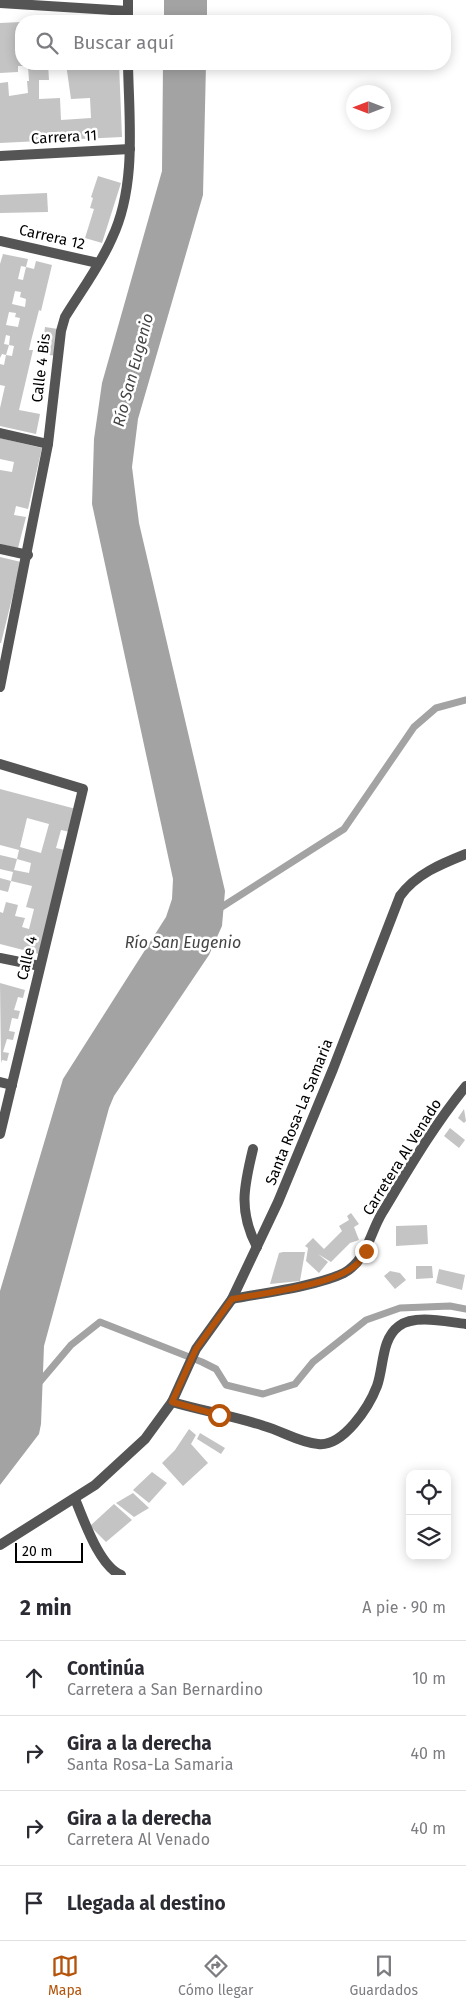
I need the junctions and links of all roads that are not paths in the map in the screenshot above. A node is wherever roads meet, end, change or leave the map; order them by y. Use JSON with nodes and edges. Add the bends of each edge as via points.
{"nodes":[{"id":1,"x":0,"y":3,"type":"edge"},
{"id":2,"x":128,"y":11,"type":"edge"},
{"id":3,"x":128,"y":70,"type":"edge"},
{"id":4,"x":130,"y":149,"type":"junction"},
{"id":5,"x":0,"y":156,"type":"edge"},
{"id":6,"x":0,"y":241,"type":"edge"},
{"id":7,"x":98,"y":263,"type":"junction"},
{"id":8,"x":0,"y":433,"type":"edge"},
{"id":9,"x":48,"y":444,"type":"junction"},
{"id":10,"x":0,"y":549,"type":"edge"},
{"id":11,"x":28,"y":555,"type":"junction"},
{"id":12,"x":0,"y":687,"type":"edge"},
{"id":13,"x":0,"y":764,"type":"edge"},
{"id":14,"x":466,"y":854,"type":"edge"},
{"id":15,"x":0,"y":958,"type":"edge"},
{"id":16,"x":40,"y":966,"type":"junction"},
{"id":17,"x":0,"y":1082,"type":"edge"},
{"id":18,"x":12,"y":1085,"type":"junction"},
{"id":19,"x":466,"y":1086,"type":"edge"},
{"id":20,"x":0,"y":1134,"type":"edge"},
{"id":21,"x":253,"y":1149,"type":"dead end"},
{"id":22,"x":257,"y":1247,"type":"junction"},
{"id":23,"x":232,"y":1299,"type":"junction"},
{"id":24,"x":466,"y":1324,"type":"edge"},
{"id":25,"x":172,"y":1402,"type":"junction"},
{"id":26,"x":75,"y":1499,"type":"junction"},
{"id":27,"x":2,"y":1540,"type":"edge"},
{"id":28,"x":121,"y":1575,"type":"edge"}],
"edges":[{"from":1,"to":2,"type":"street"},
{"from":3,"to":4,"type":"street","name":"Calle 4 Bis"},
{"from":4,"to":5,"type":"street","name":"Carrera 11"},
{"from":4,"to":7,"type":"street","name":"Calle 4 Bis","via":[[125,199],[113,237]]},
{"from":6,"to":7,"type":"street","name":"Carrera 12"},
{"from":7,"to":9,"type":"street","name":"Calle 4 Bis","via":[[60,331]]},
{"from":8,"to":9,"type":"street"},
{"from":9,"to":11,"type":"street","name":"Calle 4 Bis"},
{"from":10,"to":11,"type":"street"},
{"from":11,"to":12,"type":"street","name":"Calle 4 Bis"},
{"from":13,"to":16,"type":"street","name":"Calle 4","via":[[83,790]]},
{"from":14,"to":22,"type":"street","name":"Santa Rosa-La Samaria","via":[[439,864],[409,884],[400,896],[333,1069]]},
{"from":15,"to":16,"type":"street"},
{"from":16,"to":18,"type":"street","name":"Calle 4"},
{"from":17,"to":18,"type":"street"},
{"from":18,"to":20,"type":"street","name":"Calle 4"},
{"from":19,"to":23,"type":"street","name":"Carretera Al Venado","via":[[380,1216],[358,1263],[325,1280]]},
{"from":21,"to":22,"type":"street","via":[[244,1189],[244,1213]]},
{"from":22,"to":23,"type":"street","name":"Santa Rosa-La Samaria"},
{"from":23,"to":25,"type":"street","name":"Santa Rosa-La Samaria","via":[[196,1349]]},
{"from":24,"to":25,"type":"street","via":[[413,1320],[399,1326],[386,1345],[377,1386],[354,1423],[335,1442],[319,1445],[264,1426]]},
{"from":25,"to":26,"type":"street","name":"Santa Rosa-La Samaria","via":[[145,1439]]},
{"from":26,"to":27,"type":"street","name":"Santa Rosa-La Samaria"},
{"from":26,"to":28,"type":"street","via":[[104,1558]]}]}
